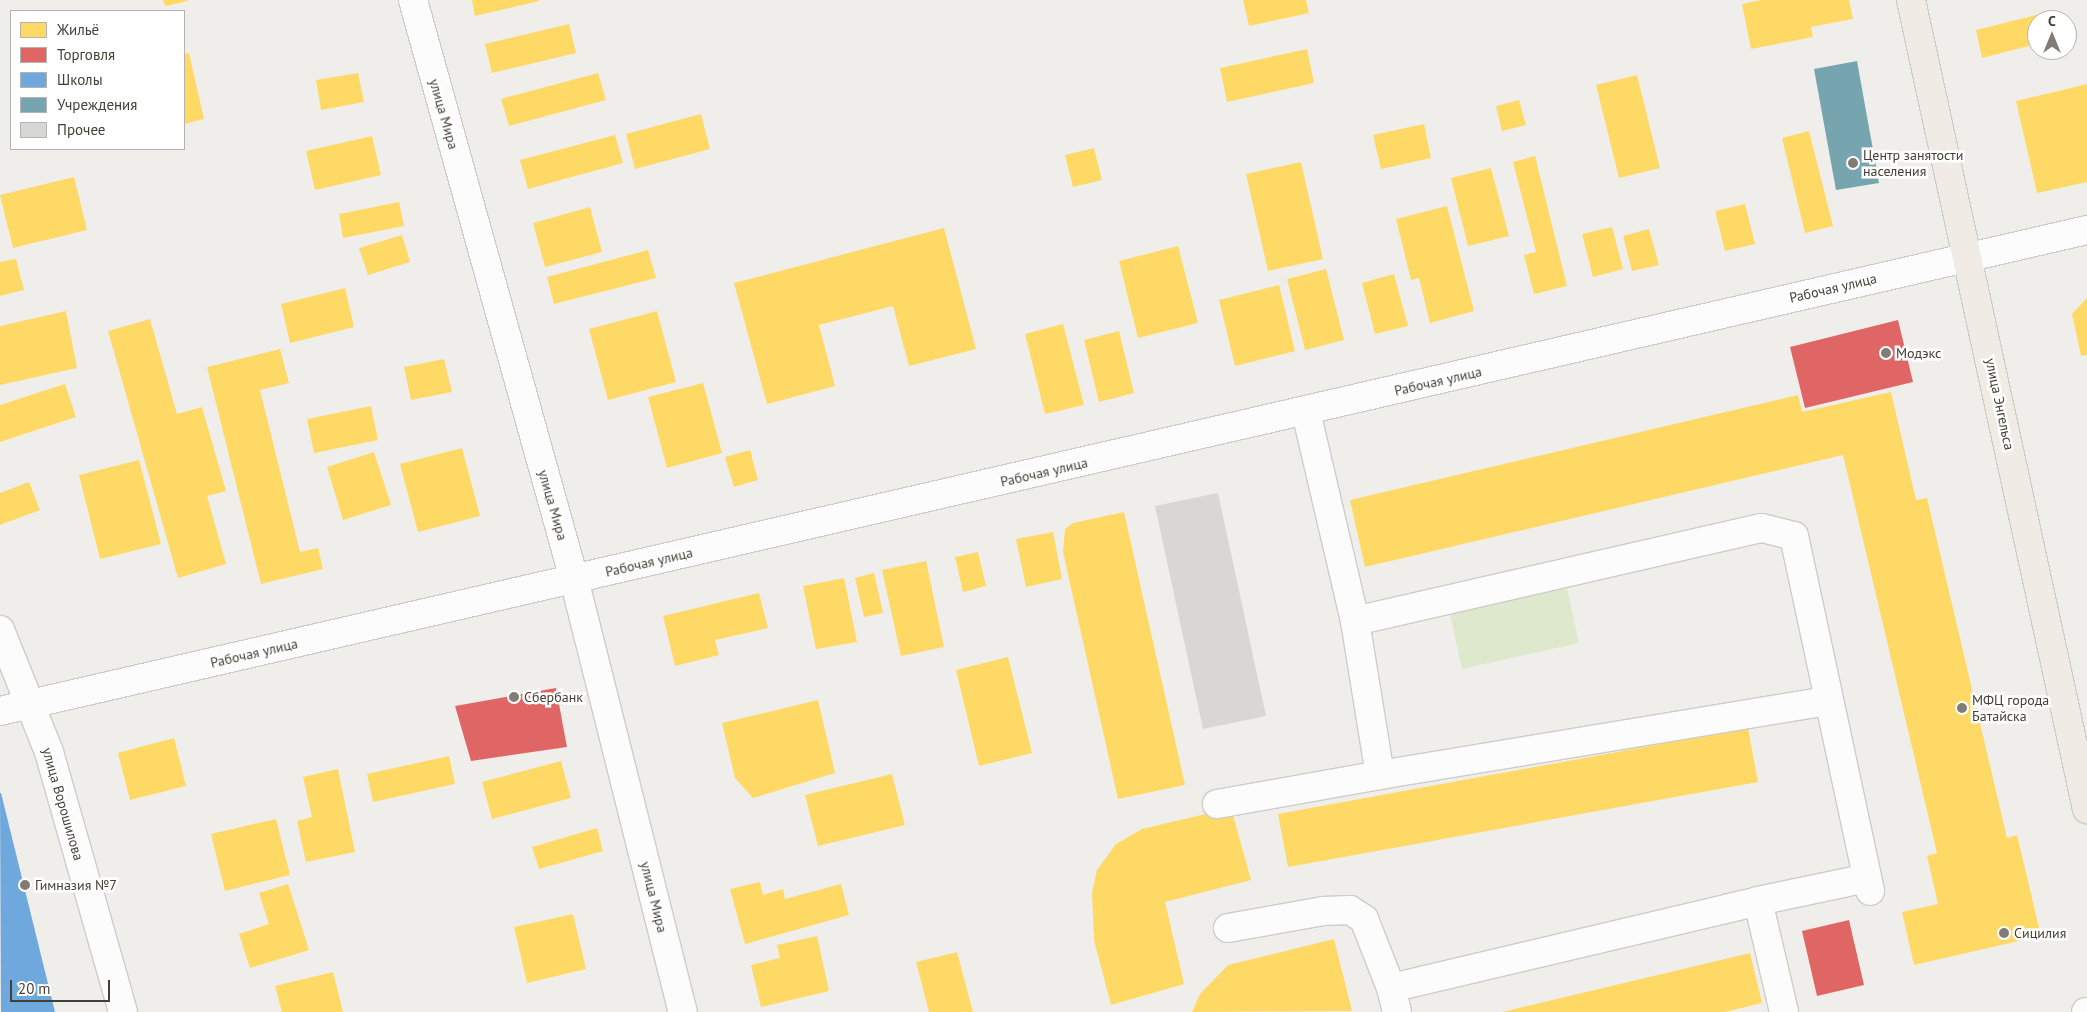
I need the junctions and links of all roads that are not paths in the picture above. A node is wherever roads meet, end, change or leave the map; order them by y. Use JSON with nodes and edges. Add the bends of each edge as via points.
{"nodes":[{"id":1,"x":413,"y":0,"type":"edge"},
{"id":2,"x":1911,"y":0,"type":"edge"},
{"id":3,"x":2087,"y":230,"type":"edge"},
{"id":4,"x":1968,"y":256,"type":"junction"},
{"id":5,"x":1306,"y":412,"type":"junction"},
{"id":6,"x":574,"y":579,"type":"junction"},
{"id":7,"x":1355,"y":621,"type":"junction"},
{"id":8,"x":0,"y":630,"type":"edge"},
{"id":9,"x":1826,"y":701,"type":"junction"},
{"id":10,"x":30,"y":704,"type":"junction"},
{"id":11,"x":0,"y":711,"type":"edge"},
{"id":12,"x":1380,"y":775,"type":"junction"},
{"id":13,"x":1217,"y":804,"type":"dead end"},
{"id":14,"x":2087,"y":809,"type":"edge"},
{"id":15,"x":1758,"y":901,"type":"junction"},
{"id":16,"x":1228,"y":928,"type":"dead end"},
{"id":17,"x":1394,"y":1000,"type":"edge"},
{"id":18,"x":123,"y":1012,"type":"edge"},
{"id":19,"x":683,"y":1012,"type":"edge"},
{"id":20,"x":1784,"y":1012,"type":"edge"}],
"edges":[{"from":1,"to":6,"type":"street","name":"улица Мира"},
{"from":2,"to":4,"type":"main road","name":"улица Энгельса"},
{"from":3,"to":4,"type":"street","name":"Рабочая улица"},
{"from":4,"to":5,"type":"street","name":"Рабочая улица"},
{"from":4,"to":14,"type":"main road","name":"улица Энгельса"},
{"from":5,"to":6,"type":"street","name":"Рабочая улица"},
{"from":5,"to":7,"type":"street"},
{"from":6,"to":10,"type":"street","name":"Рабочая улица"},
{"from":6,"to":19,"type":"street","name":"улица Мира"},
{"from":7,"to":9,"type":"street","via":[[1762,528],[1794,536]]},
{"from":7,"to":12,"type":"street"},
{"from":8,"to":10,"type":"street","name":"улица Ворошилова"},
{"from":9,"to":12,"type":"street"},
{"from":9,"to":15,"type":"street","via":[[1868,884]]},
{"from":10,"to":11,"type":"street","name":"Рабочая улица"},
{"from":10,"to":18,"type":"street","name":"улица Ворошилова","via":[[49,752]]},
{"from":12,"to":13,"type":"street"},
{"from":15,"to":17,"type":"street"},
{"from":15,"to":20,"type":"street"},
{"from":16,"to":17,"type":"street","via":[[1323,910],[1350,910],[1364,919]]}]}
